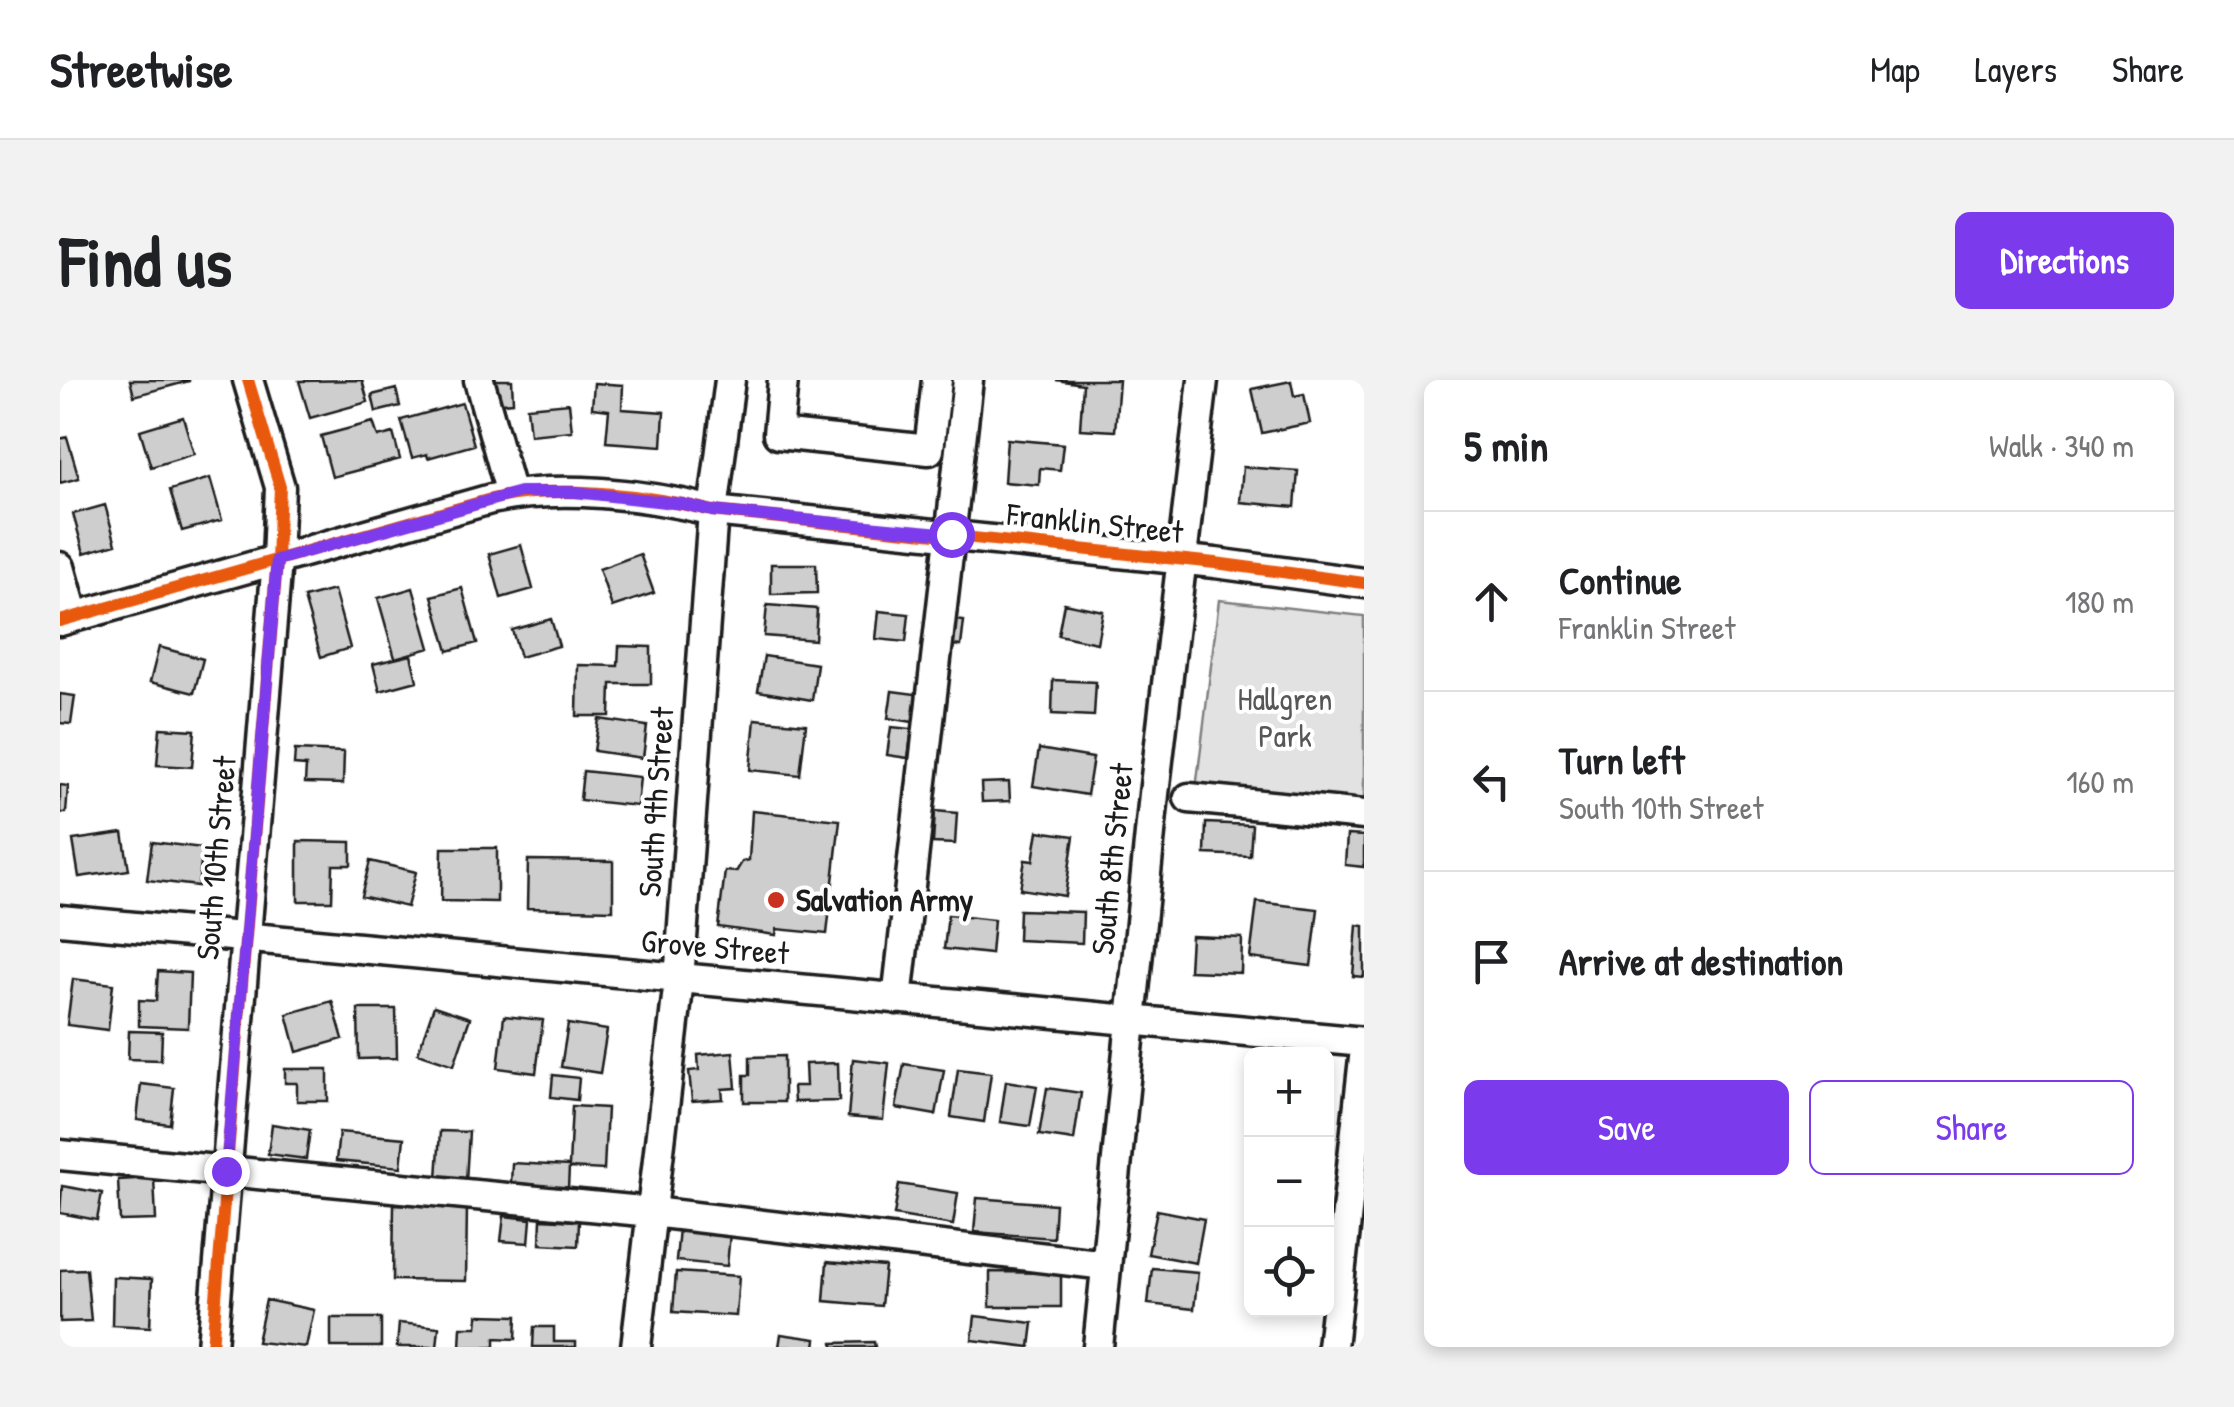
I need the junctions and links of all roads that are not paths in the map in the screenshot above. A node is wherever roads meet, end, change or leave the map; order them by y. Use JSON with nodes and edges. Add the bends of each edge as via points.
{"nodes":[{"id":1,"x":248,"y":380,"type":"edge"},
{"id":2,"x":479,"y":380,"type":"edge"},
{"id":3,"x":730,"y":380,"type":"edge"},
{"id":4,"x":783,"y":380,"type":"edge"},
{"id":5,"x":937,"y":380,"type":"edge"},
{"id":6,"x":968,"y":380,"type":"edge"},
{"id":7,"x":1203,"y":380,"type":"edge"},
{"id":8,"x":512,"y":494,"type":"junction"},
{"id":9,"x":712,"y":511,"type":"junction"},
{"id":10,"x":951,"y":534,"type":"junction"},
{"id":11,"x":277,"y":560,"type":"junction"},
{"id":12,"x":1180,"y":561,"type":"junction"},
{"id":13,"x":60,"y":567,"type":"edge"},
{"id":14,"x":1364,"y":583,"type":"edge"},
{"id":15,"x":67,"y":619,"type":"edge"},
{"id":16,"x":1189,"y":798,"type":"dead end"},
{"id":17,"x":1364,"y":814,"type":"edge"},
{"id":18,"x":60,"y":920,"type":"edge"},
{"id":19,"x":244,"y":936,"type":"junction"},
{"id":20,"x":678,"y":980,"type":"junction"},
{"id":21,"x":897,"y":998,"type":"junction"},
{"id":22,"x":1130,"y":1019,"type":"junction"},
{"id":23,"x":1364,"y":1042,"type":"edge"},
{"id":24,"x":1364,"y":1058,"type":"edge"},
{"id":25,"x":60,"y":1155,"type":"edge"},
{"id":26,"x":226,"y":1171,"type":"junction"},
{"id":27,"x":652,"y":1212,"type":"junction"},
{"id":28,"x":1106,"y":1265,"type":"junction"},
{"id":29,"x":212,"y":1347,"type":"edge"},
{"id":30,"x":636,"y":1347,"type":"edge"},
{"id":31,"x":1098,"y":1347,"type":"edge"},
{"id":32,"x":1332,"y":1347,"type":"edge"}],
"edges":[{"from":1,"to":11,"type":"street","name":"South 10th Street","via":[[280,487]]},
{"from":2,"to":8,"type":"street"},
{"from":3,"to":9,"type":"street","name":"South 9th Street"},
{"from":4,"to":5,"type":"street","via":[[778,434],[928,450]]},
{"from":6,"to":10,"type":"street"},
{"from":7,"to":12,"type":"street","name":"South 8th Street"},
{"from":8,"to":9,"type":"street","name":"Franklin Street","via":[[575,492]]},
{"from":8,"to":11,"type":"street","name":"Franklin Street"},
{"from":9,"to":10,"type":"street","name":"Franklin Street"},
{"from":9,"to":20,"type":"street","name":"South 9th Street"},
{"from":10,"to":12,"type":"street","name":"Franklin Street"},
{"from":10,"to":21,"type":"street"},
{"from":11,"to":15,"type":"street","name":"Franklin Street"},
{"from":11,"to":19,"type":"street","name":"South 10th Street"},
{"from":12,"to":14,"type":"street","name":"Franklin Street"},
{"from":12,"to":22,"type":"street","name":"South 8th Street"},
{"from":13,"to":15,"type":"street"},
{"from":16,"to":17,"type":"street"},
{"from":18,"to":19,"type":"street","name":"Grove Street"},
{"from":19,"to":20,"type":"street","name":"Grove Street"},
{"from":19,"to":26,"type":"street","name":"South 10th Street"},
{"from":20,"to":21,"type":"street","name":"Grove Street"},
{"from":20,"to":27,"type":"street","name":"South 9th Street"},
{"from":21,"to":22,"type":"street","name":"Grove Street"},
{"from":22,"to":23,"type":"street","name":"Grove Street"},
{"from":22,"to":28,"type":"street","name":"South 8th Street"},
{"from":24,"to":32,"type":"street"},
{"from":25,"to":26,"type":"street"},
{"from":26,"to":27,"type":"street"},
{"from":26,"to":29,"type":"street","name":"South 10th Street"},
{"from":27,"to":28,"type":"street"},
{"from":27,"to":30,"type":"street","name":"South 9th Street"},
{"from":28,"to":31,"type":"street","name":"South 8th Street"}]}
